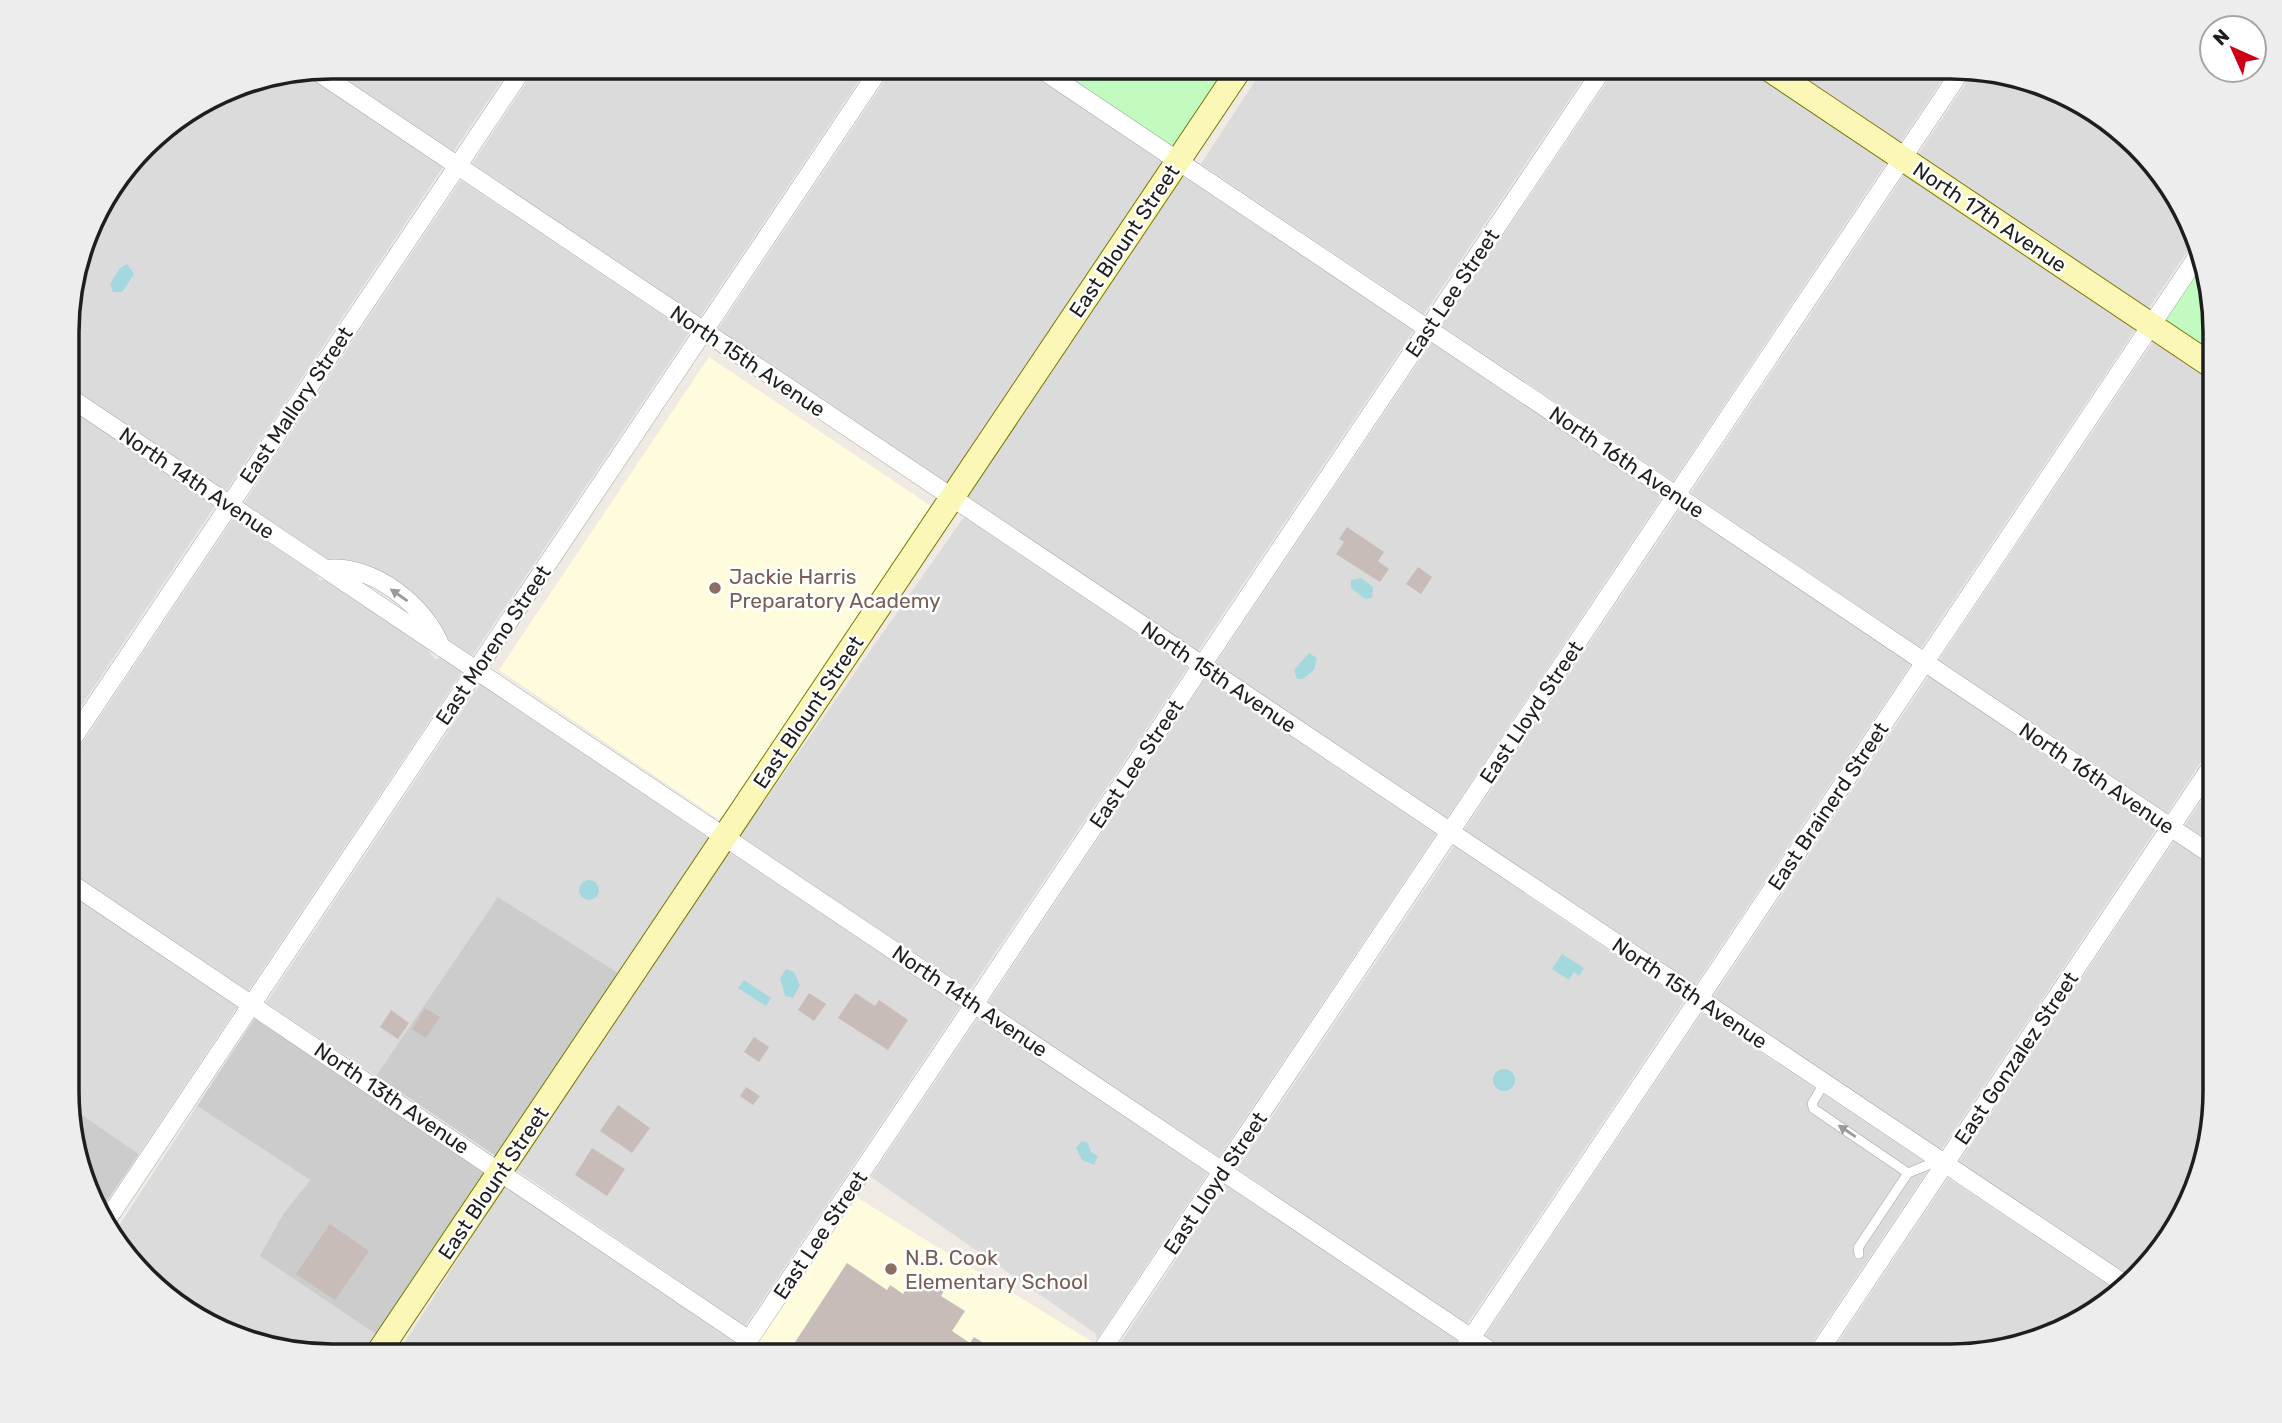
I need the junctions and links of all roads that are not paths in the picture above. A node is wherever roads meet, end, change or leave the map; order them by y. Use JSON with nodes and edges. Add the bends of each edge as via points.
{"nodes":[{"id":1,"x":328,"y":79,"type":"edge"},
{"id":2,"x":515,"y":79,"type":"edge"},
{"id":3,"x":872,"y":79,"type":"edge"},
{"id":4,"x":1057,"y":79,"type":"edge"},
{"id":5,"x":1232,"y":79,"type":"edge"},
{"id":6,"x":1595,"y":79,"type":"edge"},
{"id":7,"x":1785,"y":79,"type":"edge"},
{"id":8,"x":1956,"y":79,"type":"edge"},
{"id":9,"x":1902,"y":158,"type":"junction"},
{"id":10,"x":1178,"y":160,"type":"junction"},
{"id":11,"x":457,"y":165,"type":"junction"},
{"id":12,"x":2194,"y":262,"type":"edge"},
{"id":13,"x":2151,"y":325,"type":"junction"},
{"id":14,"x":1428,"y":328,"type":"junction"},
{"id":15,"x":704,"y":331,"type":"junction"},
{"id":16,"x":2203,"y":360,"type":"edge"},
{"id":17,"x":79,"y":404,"type":"edge"},
{"id":18,"x":1676,"y":495,"type":"junction"},
{"id":19,"x":952,"y":498,"type":"junction"},
{"id":20,"x":229,"y":505,"type":"junction"},
{"id":21,"x":1925,"y":662,"type":"junction"},
{"id":22,"x":1202,"y":665,"type":"junction"},
{"id":23,"x":476,"y":670,"type":"junction"},
{"id":24,"x":79,"y":729,"type":"edge"},
{"id":25,"x":2203,"y":779,"type":"edge"},
{"id":26,"x":2171,"y":827,"type":"junction"},
{"id":27,"x":1450,"y":832,"type":"junction"},
{"id":28,"x":724,"y":837,"type":"junction"},
{"id":29,"x":2203,"y":849,"type":"edge"},
{"id":30,"x":79,"y":889,"type":"edge"},
{"id":31,"x":1699,"y":999,"type":"junction"},
{"id":32,"x":252,"y":1004,"type":"junction"},
{"id":33,"x":974,"y":1004,"type":"junction"},
{"id":34,"x":1824,"y":1083,"type":"junction"},
{"id":35,"x":1942,"y":1162,"type":"junction"},
{"id":36,"x":500,"y":1171,"type":"junction"},
{"id":37,"x":1223,"y":1171,"type":"junction"},
{"id":38,"x":1908,"y":1172,"type":"junction"},
{"id":39,"x":111,"y":1214,"type":"edge"},
{"id":40,"x":1859,"y":1254,"type":"dead end"},
{"id":41,"x":2118,"y":1280,"type":"edge"},
{"id":42,"x":1471,"y":1338,"type":"junction"},
{"id":43,"x":384,"y":1344,"type":"edge"},
{"id":44,"x":746,"y":1344,"type":"edge"},
{"id":45,"x":755,"y":1344,"type":"edge"},
{"id":46,"x":1106,"y":1344,"type":"edge"},
{"id":47,"x":1467,"y":1344,"type":"edge"},
{"id":48,"x":1480,"y":1344,"type":"edge"},
{"id":49,"x":1824,"y":1344,"type":"edge"}],
"edges":[{"from":1,"to":11,"type":"street","name":"North 15th Avenue"},
{"from":2,"to":11,"type":"street","name":"East Mallory Street"},
{"from":3,"to":15,"type":"street","name":"East Moreno Street"},
{"from":4,"to":10,"type":"street","name":"North 16th Avenue"},
{"from":5,"to":10,"type":"street","name":"East Blount Street"},
{"from":6,"to":14,"type":"street","name":"East Lee Street"},
{"from":7,"to":9,"type":"street","name":"North 17th Avenue"},
{"from":8,"to":9,"type":"street","name":"East Lloyd Street"},
{"from":9,"to":13,"type":"street","name":"North 17th Avenue"},
{"from":9,"to":18,"type":"street","name":"East Lloyd Street"},
{"from":10,"to":14,"type":"street","name":"North 16th Avenue"},
{"from":10,"to":19,"type":"street","name":"East Blount Street"},
{"from":11,"to":15,"type":"street","name":"North 15th Avenue"},
{"from":11,"to":20,"type":"street","name":"East Mallory Street"},
{"from":12,"to":13,"type":"street","name":"East Brainerd Street"},
{"from":13,"to":16,"type":"street","name":"North 17th Avenue"},
{"from":13,"to":21,"type":"street","name":"East Brainerd Street"},
{"from":14,"to":18,"type":"street","name":"North 16th Avenue"},
{"from":14,"to":22,"type":"street","name":"East Lee Street"},
{"from":15,"to":19,"type":"street","name":"North 15th Avenue"},
{"from":15,"to":23,"type":"street","name":"East Moreno Street"},
{"from":17,"to":20,"type":"street","name":"North 14th Avenue"},
{"from":18,"to":21,"type":"street","name":"North 16th Avenue"},
{"from":18,"to":27,"type":"street","name":"East Lloyd Street"},
{"from":19,"to":22,"type":"street","name":"North 15th Avenue"},
{"from":19,"to":28,"type":"street","name":"East Blount Street"},
{"from":20,"to":23,"type":"street","name":"North 14th Avenue","via":[[326,569],[351,571],[401,596],[430,625],[441,647]]},
{"from":20,"to":24,"type":"street","name":"East Mallory Street"},
{"from":21,"to":26,"type":"street","name":"North 16th Avenue"},
{"from":21,"to":31,"type":"street","name":"East Brainerd Street"},
{"from":22,"to":27,"type":"street","name":"North 15th Avenue"},
{"from":22,"to":33,"type":"street","name":"East Lee Street"},
{"from":23,"to":28,"type":"street","name":"North 14th Avenue"},
{"from":23,"to":32,"type":"street","name":"East Moreno Street"},
{"from":25,"to":26,"type":"street","name":"East Gonzalez Street"},
{"from":26,"to":29,"type":"street","name":"North 16th Avenue"},
{"from":26,"to":35,"type":"street","name":"East Gonzalez Street"},
{"from":27,"to":31,"type":"street","name":"North 15th Avenue"},
{"from":27,"to":37,"type":"street","name":"East Lloyd Street"},
{"from":28,"to":33,"type":"street","name":"North 14th Avenue"},
{"from":28,"to":36,"type":"street","name":"East Blount Street"},
{"from":30,"to":32,"type":"street","name":"North 13th Avenue"},
{"from":31,"to":34,"type":"street","name":"North 15th Avenue"},
{"from":31,"to":42,"type":"street","name":"East Brainerd Street"},
{"from":32,"to":36,"type":"street","name":"North 13th Avenue"},
{"from":32,"to":39,"type":"street","name":"East Moreno Street"},
{"from":33,"to":37,"type":"street","name":"North 14th Avenue"},
{"from":33,"to":45,"type":"street","name":"East Lee Street"},
{"from":34,"to":35,"type":"street","name":"North 15th Avenue"},
{"from":38,"to":34,"type":"lane","one_way":true,"via":[[1814,1109],[1812,1104]]},
{"from":35,"to":38,"type":"lane"},
{"from":35,"to":41,"type":"street","name":"North 15th Avenue"},
{"from":35,"to":49,"type":"street","name":"East Gonzalez Street"},
{"from":36,"to":43,"type":"street","name":"East Blount Street"},
{"from":36,"to":44,"type":"street","name":"North 13th Avenue"},
{"from":37,"to":42,"type":"street","name":"North 14th Avenue"},
{"from":37,"to":46,"type":"street","name":"East Lloyd Street"},
{"from":38,"to":40,"type":"lane","via":[[1857,1248]]},
{"from":42,"to":47,"type":"street","name":"East Brainerd Street"},
{"from":42,"to":48,"type":"street","name":"North 14th Avenue"}]}
